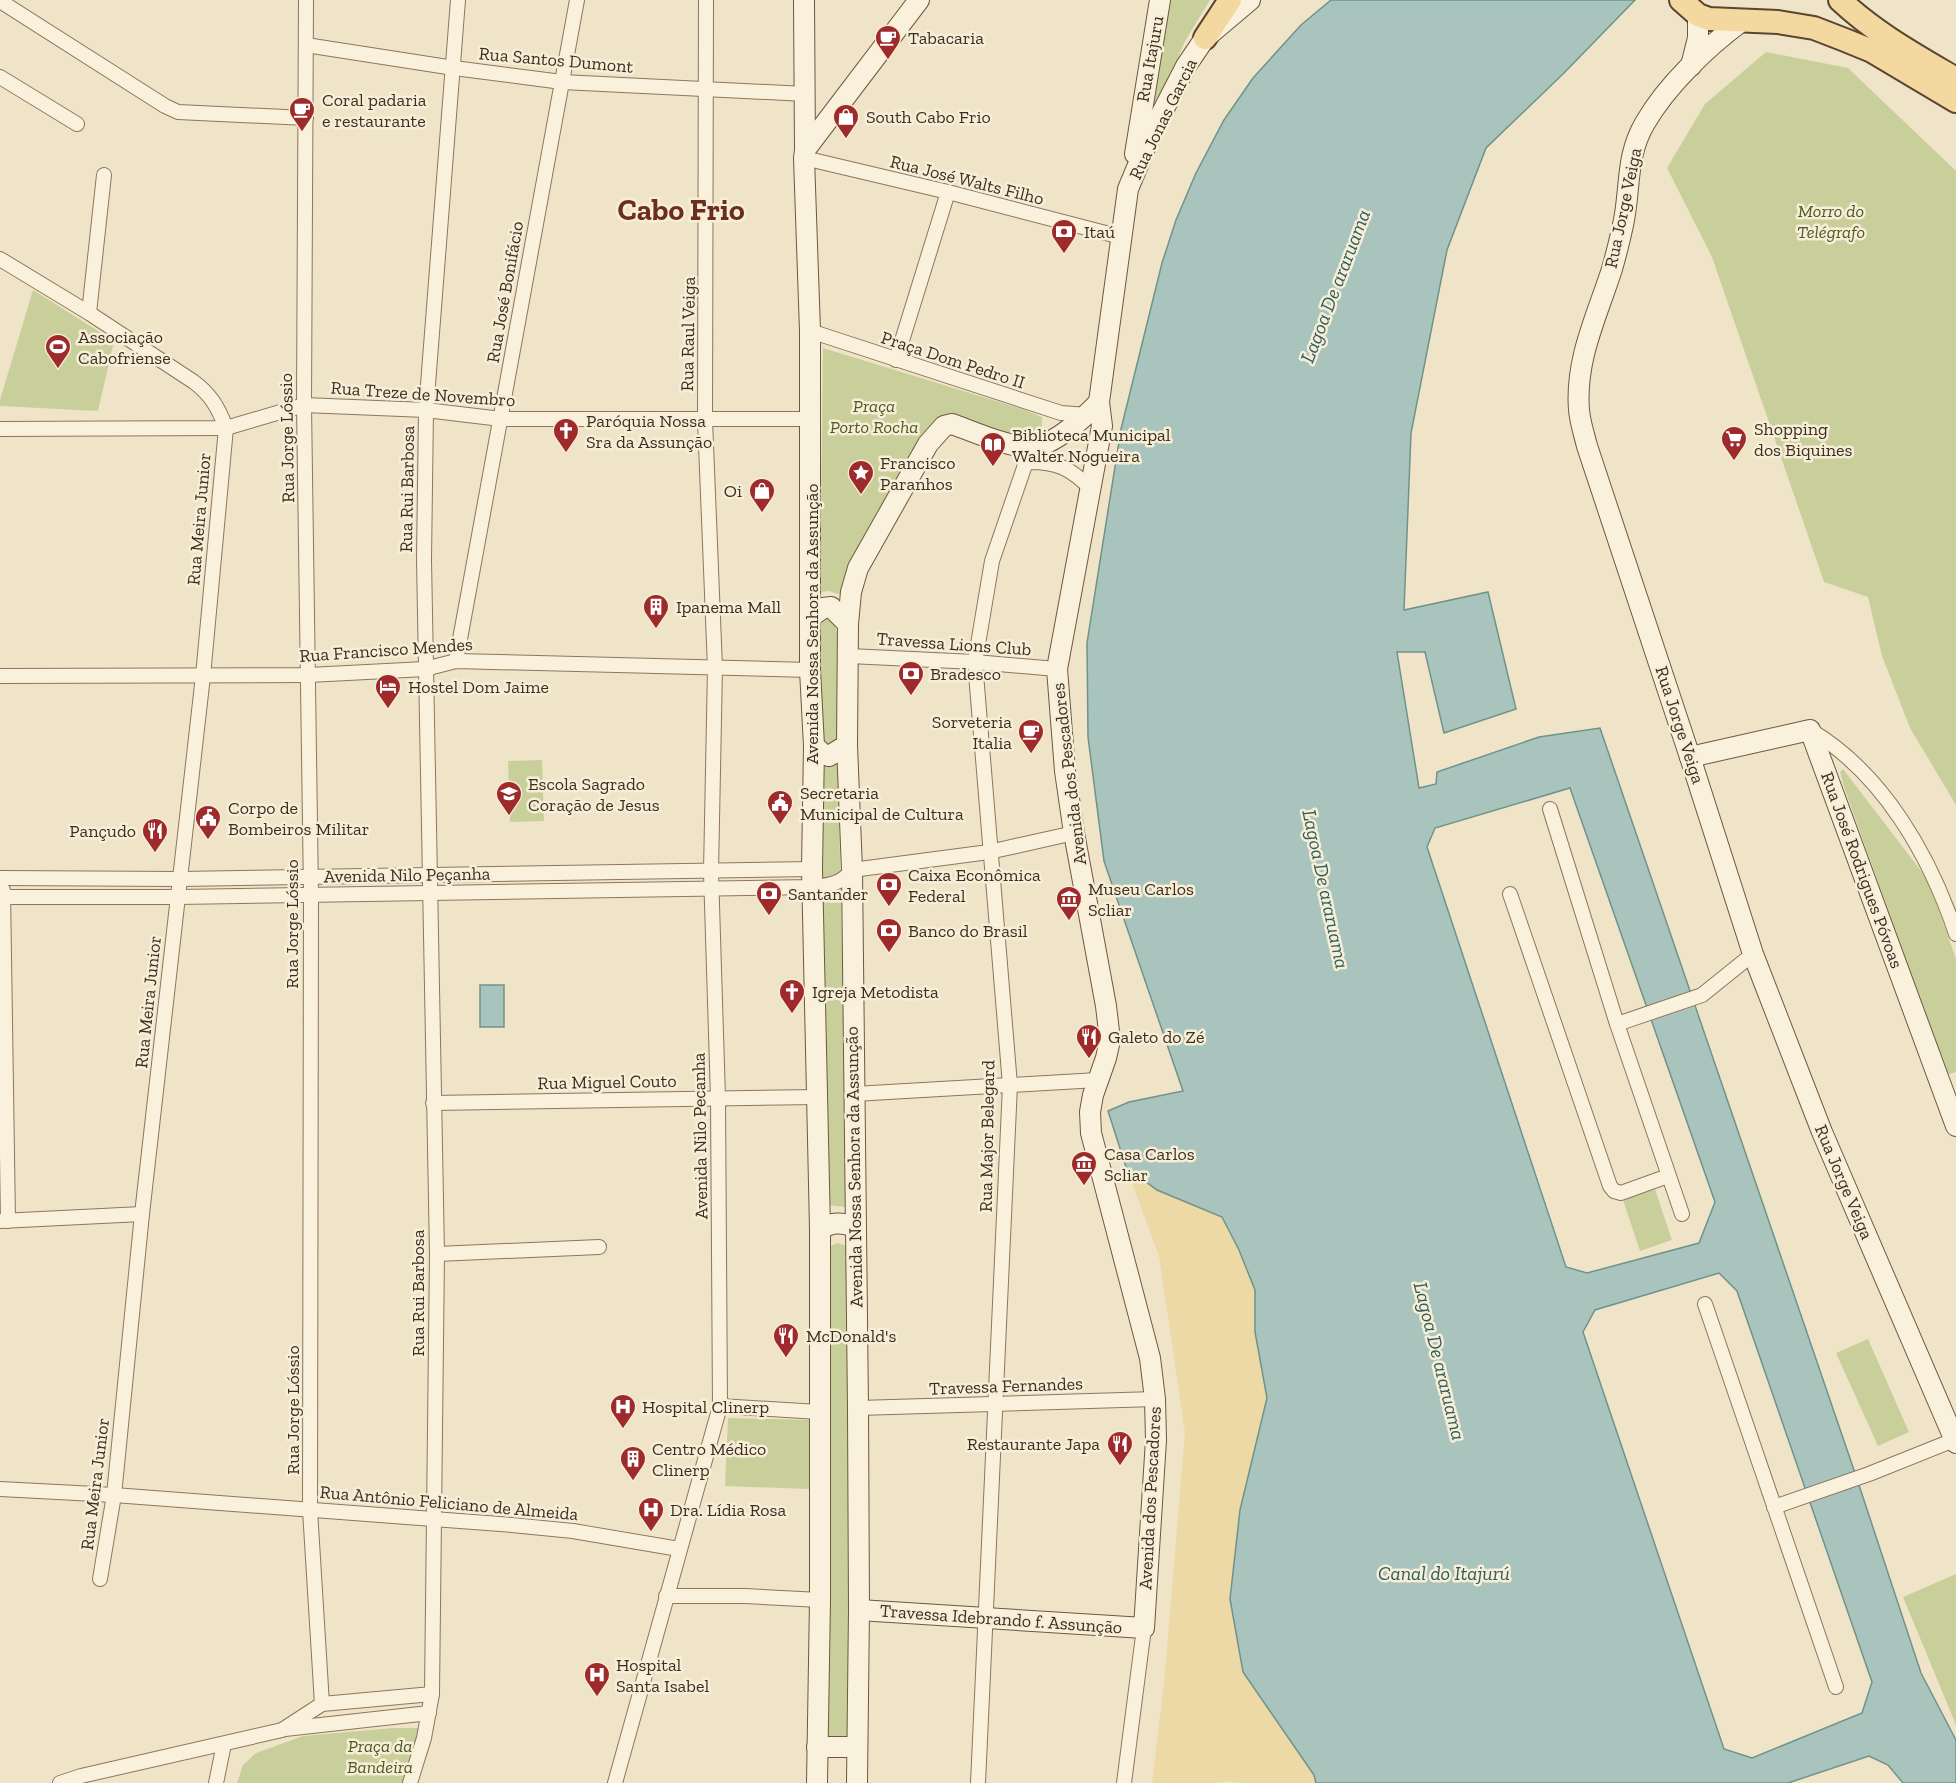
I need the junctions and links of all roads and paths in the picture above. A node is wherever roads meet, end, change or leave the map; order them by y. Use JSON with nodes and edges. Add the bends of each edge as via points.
{"nodes":[{"id":1,"x":306,"y":0,"type":"edge"},
{"id":2,"x":458,"y":0,"type":"edge"},
{"id":3,"x":577,"y":0,"type":"edge"},
{"id":4,"x":706,"y":0,"type":"edge"},
{"id":5,"x":805,"y":0,"type":"edge"},
{"id":6,"x":919,"y":0,"type":"edge"},
{"id":7,"x":1161,"y":0,"type":"edge"},
{"id":8,"x":1230,"y":0,"type":"edge"},
{"id":9,"x":1250,"y":0,"type":"edge"},
{"id":10,"x":1840,"y":0,"type":"edge"},
{"id":11,"x":0,"y":1,"type":"edge"},
{"id":12,"x":1692,"y":9,"type":"edge"},
{"id":13,"x":1742,"y":21,"type":"junction"},
{"id":14,"x":1205,"y":38,"type":"junction"},
{"id":15,"x":306,"y":45,"type":"junction"},
{"id":16,"x":1690,"y":67,"type":"junction"},
{"id":17,"x":454,"y":69,"type":"junction"},
{"id":18,"x":0,"y":77,"type":"edge"},
{"id":19,"x":1956,"y":79,"type":"edge"},
{"id":20,"x":562,"y":82,"type":"junction"},
{"id":21,"x":707,"y":89,"type":"junction"},
{"id":22,"x":806,"y":94,"type":"junction"},
{"id":23,"x":1956,"y":100,"type":"edge"},
{"id":24,"x":306,"y":118,"type":"junction"},
{"id":25,"x":77,"y":124,"type":"dead end"},
{"id":26,"x":805,"y":154,"type":"junction"},
{"id":27,"x":104,"y":175,"type":"dead end"},
{"id":28,"x":1128,"y":189,"type":"junction"},
{"id":29,"x":948,"y":192,"type":"junction"},
{"id":30,"x":1121,"y":237,"type":"junction"},
{"id":31,"x":0,"y":259,"type":"edge"},
{"id":32,"x":89,"y":313,"type":"junction"},
{"id":33,"x":810,"y":331,"type":"junction"},
{"id":34,"x":896,"y":360,"type":"junction"},
{"id":35,"x":304,"y":405,"type":"junction"},
{"id":36,"x":1093,"y":408,"type":"junction"},
{"id":37,"x":426,"y":410,"type":"junction"},
{"id":38,"x":501,"y":419,"type":"junction"},
{"id":39,"x":811,"y":419,"type":"junction"},
{"id":40,"x":705,"y":420,"type":"junction"},
{"id":41,"x":226,"y":428,"type":"junction"},
{"id":42,"x":0,"y":429,"type":"edge"},
{"id":43,"x":1002,"y":442,"type":"junction"},
{"id":44,"x":1026,"y":462,"type":"junction"},
{"id":45,"x":1092,"y":490,"type":"junction"},
{"id":46,"x":811,"y":617,"type":"junction"},
{"id":47,"x":848,"y":624,"type":"junction"},
{"id":48,"x":849,"y":656,"type":"junction"},
{"id":49,"x":456,"y":661,"type":"junction"},
{"id":50,"x":975,"y":662,"type":"junction"},
{"id":51,"x":715,"y":668,"type":"junction"},
{"id":52,"x":425,"y":669,"type":"junction"},
{"id":53,"x":1057,"y":669,"type":"junction"},
{"id":54,"x":810,"y":670,"type":"junction"},
{"id":55,"x":309,"y":675,"type":"junction"},
{"id":56,"x":0,"y":676,"type":"edge"},
{"id":57,"x":203,"y":676,"type":"junction"},
{"id":58,"x":1810,"y":730,"type":"junction"},
{"id":59,"x":847,"y":745,"type":"junction"},
{"id":60,"x":814,"y":747,"type":"junction"},
{"id":61,"x":1690,"y":757,"type":"junction"},
{"id":62,"x":1550,"y":808,"type":"dead end"},
{"id":63,"x":1074,"y":833,"type":"junction"},
{"id":64,"x":989,"y":852,"type":"junction"},
{"id":65,"x":852,"y":870,"type":"junction"},
{"id":66,"x":711,"y":872,"type":"junction"},
{"id":67,"x":310,"y":876,"type":"junction"},
{"id":68,"x":430,"y":876,"type":"junction"},
{"id":69,"x":1,"y":878,"type":"edge"},
{"id":70,"x":813,"y":878,"type":"junction"},
{"id":71,"x":180,"y":879,"type":"junction"},
{"id":72,"x":713,"y":889,"type":"junction"},
{"id":73,"x":430,"y":892,"type":"junction"},
{"id":74,"x":311,"y":894,"type":"junction"},
{"id":75,"x":1510,"y":894,"type":"dead end"},
{"id":76,"x":2,"y":897,"type":"edge"},
{"id":77,"x":178,"y":897,"type":"junction"},
{"id":78,"x":1956,"y":934,"type":"edge"},
{"id":79,"x":1753,"y":954,"type":"junction"},
{"id":80,"x":1617,"y":1024,"type":"junction"},
{"id":81,"x":1098,"y":1080,"type":"junction"},
{"id":82,"x":1010,"y":1085,"type":"junction"},
{"id":83,"x":1949,"y":1086,"type":"edge"},
{"id":84,"x":854,"y":1094,"type":"junction"},
{"id":85,"x":819,"y":1097,"type":"junction"},
{"id":86,"x":718,"y":1098,"type":"junction"},
{"id":87,"x":433,"y":1103,"type":"junction"},
{"id":88,"x":1956,"y":1126,"type":"edge"},
{"id":89,"x":1668,"y":1176,"type":"junction"},
{"id":90,"x":142,"y":1214,"type":"junction"},
{"id":91,"x":1682,"y":1214,"type":"dead end"},
{"id":92,"x":4,"y":1221,"type":"edge"},
{"id":93,"x":855,"y":1227,"type":"junction"},
{"id":94,"x":820,"y":1229,"type":"junction"},
{"id":95,"x":599,"y":1247,"type":"dead end"},
{"id":96,"x":437,"y":1254,"type":"junction"},
{"id":97,"x":1706,"y":1304,"type":"dead end"},
{"id":98,"x":1155,"y":1399,"type":"junction"},
{"id":99,"x":996,"y":1404,"type":"junction"},
{"id":100,"x":720,"y":1406,"type":"junction"},
{"id":101,"x":858,"y":1408,"type":"junction"},
{"id":102,"x":819,"y":1412,"type":"junction"},
{"id":103,"x":1955,"y":1442,"type":"edge"},
{"id":104,"x":0,"y":1489,"type":"edge"},
{"id":105,"x":114,"y":1495,"type":"junction"},
{"id":106,"x":1774,"y":1507,"type":"junction"},
{"id":107,"x":310,"y":1510,"type":"junction"},
{"id":108,"x":433,"y":1519,"type":"junction"},
{"id":109,"x":679,"y":1549,"type":"junction"},
{"id":110,"x":100,"y":1579,"type":"dead end"},
{"id":111,"x":666,"y":1596,"type":"junction"},
{"id":112,"x":820,"y":1600,"type":"junction"},
{"id":113,"x":859,"y":1610,"type":"junction"},
{"id":114,"x":985,"y":1617,"type":"junction"},
{"id":115,"x":1144,"y":1628,"type":"junction"},
{"id":116,"x":1836,"y":1687,"type":"dead end"},
{"id":117,"x":432,"y":1694,"type":"junction"},
{"id":118,"x":322,"y":1704,"type":"junction"},
{"id":119,"x":429,"y":1713,"type":"junction"},
{"id":120,"x":282,"y":1730,"type":"junction"},
{"id":121,"x":224,"y":1744,"type":"junction"},
{"id":122,"x":817,"y":1747,"type":"junction"},
{"id":123,"x":857,"y":1747,"type":"junction"},
{"id":124,"x":60,"y":1783,"type":"edge"},
{"id":125,"x":216,"y":1783,"type":"edge"},
{"id":126,"x":410,"y":1783,"type":"edge"},
{"id":127,"x":615,"y":1783,"type":"edge"},
{"id":128,"x":817,"y":1783,"type":"edge"},
{"id":129,"x":857,"y":1783,"type":"edge"},
{"id":130,"x":978,"y":1783,"type":"edge"},
{"id":131,"x":1124,"y":1783,"type":"edge"}],
"edges":[{"from":1,"to":15,"type":"street","name":"Rua Jorge Lóssio"},
{"from":2,"to":17,"type":"street","name":"Rua Rui Barbosa"},
{"from":3,"to":20,"type":"street","name":"Rua José Bonifácio"},
{"from":4,"to":21,"type":"street","name":"Rua Raul Veiga"},
{"from":5,"to":22,"type":"main road","name":"Avenida Nossa Senhora da Assunção"},
{"from":6,"to":26,"type":"main road"},
{"from":7,"to":28,"type":"main road","name":"Rua Itajuru"},
{"from":8,"to":14,"type":"main road"},
{"from":9,"to":14,"type":"main road","name":"Rua Jonas Garcia"},
{"from":10,"to":19,"type":"main road","via":[[1888,39]]},
{"from":11,"to":24,"type":"street","via":[[178,112]]},
{"from":12,"to":13,"type":"main road","via":[[1720,21]]},
{"from":12,"to":16,"type":"main road","via":[[1698,38]]},
{"from":13,"to":16,"type":"main road","name":"Rua Jorge Veiga"},
{"from":13,"to":23,"type":"main road","via":[[1802,26],[1845,40],[1872,51]]},
{"from":14,"to":28,"type":"main road","name":"Rua Jonas Garcia","via":[[1167,102]]},
{"from":15,"to":17,"type":"street","name":"Rua Santos Dumont"},
{"from":15,"to":24,"type":"street","name":"Rua Jorge Lóssio"},
{"from":16,"to":61,"type":"main road","name":"Rua Jorge Veiga","via":[[1646,122],[1633,151],[1624,222],[1589,332],[1579,389],[1579,412],[1587,446]]},
{"from":17,"to":20,"type":"street","name":"Rua Santos Dumont"},
{"from":17,"to":37,"type":"street","name":"Rua Rui Barbosa"},
{"from":18,"to":25,"type":"street"},
{"from":20,"to":21,"type":"street","name":"Rua Santos Dumont"},
{"from":20,"to":38,"type":"street","name":"Rua José Bonifácio"},
{"from":21,"to":22,"type":"street","name":"Rua Santos Dumont"},
{"from":21,"to":40,"type":"street","name":"Rua Raul Veiga"},
{"from":22,"to":26,"type":"main road","name":"Avenida Nossa Senhora da Assunção"},
{"from":24,"to":35,"type":"street","name":"Rua Jorge Lóssio"},
{"from":26,"to":29,"type":"street","name":"Rua José Walts Filho"},
{"from":26,"to":33,"type":"main road","name":"Avenida Nossa Senhora da Assunção"},
{"from":27,"to":32,"type":"street"},
{"from":28,"to":30,"type":"main road","name":"Rua Jonas Garcia"},
{"from":29,"to":30,"type":"street","name":"Rua José Walts Filho"},
{"from":29,"to":34,"type":"street"},
{"from":30,"to":36,"type":"main road","name":"Rua Jonas Garcia"},
{"from":31,"to":32,"type":"street"},
{"from":32,"to":41,"type":"street","via":[[208,392]]},
{"from":33,"to":34,"type":"street","name":"Praça Dom Pedro II"},
{"from":33,"to":39,"type":"main road","name":"Avenida Nossa Senhora da Assunção"},
{"from":34,"to":36,"type":"street","name":"Praça Dom Pedro II","via":[[1061,413]]},
{"from":35,"to":37,"type":"street","name":"Rua Treze de Novembro"},
{"from":35,"to":41,"type":"street","name":"Rua Treze de Novembro"},
{"from":35,"to":55,"type":"street","name":"Rua Jorge Lóssio"},
{"from":36,"to":43,"type":"main road","name":"Avenida Nossa Senhora da Assunção","via":[[1054,438],[1034,447]]},
{"from":36,"to":45,"type":"main road","name":"Avenida dos Pescadores","via":[[1102,426]]},
{"from":37,"to":38,"type":"street","name":"Rua Treze de Novembro"},
{"from":37,"to":52,"type":"street","name":"Rua Rui Barbosa"},
{"from":38,"to":40,"type":"street","name":"Rua Treze de Novembro"},
{"from":38,"to":49,"type":"street","name":"Rua José Bonifácio"},
{"from":39,"to":40,"type":"street","name":"Rua Treze de Novembro"},
{"from":39,"to":46,"type":"main road","name":"Avenida Nossa Senhora da Assunção"},
{"from":40,"to":51,"type":"street","name":"Rua Raul Veiga"},
{"from":41,"to":42,"type":"street","name":"Rua Treze de Novembro"},
{"from":41,"to":57,"type":"street","name":"Rua Meira Junior"},
{"from":43,"to":44,"type":"street","via":[[1007,451]]},
{"from":43,"to":47,"type":"main road","name":"Avenida Nossa Senhora da Assunção","via":[[952,424],[938,432],[858,568]]},
{"from":44,"to":45,"type":"street","via":[[1063,466]]},
{"from":44,"to":50,"type":"street","name":"Rua Major Belegard","via":[[992,561]]},
{"from":45,"to":53,"type":"main road","name":"Avenida dos Pescadores"},
{"from":46,"to":47,"type":"main road","via":[[831,607]]},
{"from":46,"to":54,"type":"main road","name":"Avenida Nossa Senhora da Assunção"},
{"from":47,"to":48,"type":"main road","name":"Avenida Nossa Senhora da Assunção"},
{"from":48,"to":50,"type":"street","name":"Travessa Lions Club"},
{"from":48,"to":59,"type":"main road","name":"Avenida Nossa Senhora da Assunção"},
{"from":49,"to":51,"type":"street","name":"Rua Francisco Mendes"},
{"from":49,"to":52,"type":"street","name":"Rua Francisco Mendes"},
{"from":50,"to":53,"type":"street","name":"Travessa Lions Club"},
{"from":50,"to":64,"type":"street","name":"Rua Major Belegard"},
{"from":51,"to":54,"type":"street","name":"Rua Francisco Mendes"},
{"from":51,"to":66,"type":"street","name":"Avenida Nilo Pecanha"},
{"from":52,"to":55,"type":"street","name":"Rua Francisco Mendes"},
{"from":52,"to":68,"type":"street","name":"Rua Rui Barbosa"},
{"from":53,"to":63,"type":"main road","name":"Avenida dos Pescadores"},
{"from":54,"to":60,"type":"main road","name":"Avenida Nossa Senhora da Assunção"},
{"from":55,"to":57,"type":"street","name":"Rua Francisco Mendes"},
{"from":55,"to":67,"type":"street","name":"Rua Jorge Lóssio"},
{"from":56,"to":57,"type":"street","name":"Rua Francisco Mendes"},
{"from":57,"to":71,"type":"street","name":"Rua Meira Junior"},
{"from":58,"to":61,"type":"main road"},
{"from":58,"to":78,"type":"street","via":[[1845,754],[1897,814],[1920,847]]},
{"from":58,"to":83,"type":"main road","name":"Rua José Rodrigues Póvoas"},
{"from":59,"to":60,"type":"main road","via":[[829,756]]},
{"from":59,"to":65,"type":"main road","name":"Avenida Nossa Senhora da Assunção"},
{"from":60,"to":70,"type":"main road","name":"Avenida Nossa Senhora da Assunção"},
{"from":61,"to":79,"type":"main road","name":"Rua Jorge Veiga"},
{"from":62,"to":80,"type":"street"},
{"from":63,"to":64,"type":"street"},
{"from":63,"to":81,"type":"main road","name":"Avenida dos Pescadores","via":[[1110,1040]]},
{"from":64,"to":65,"type":"street"},
{"from":64,"to":82,"type":"street","name":"Rua Major Belegard"},
{"from":65,"to":70,"type":"street","via":[[844,880],[831,885]]},
{"from":65,"to":84,"type":"main road","name":"Avenida Nossa Senhora da Assunção"},
{"from":66,"to":68,"type":"street","name":"Avenida Nilo Peçanha"},
{"from":66,"to":70,"type":"street","name":"Avenida Nilo Peçanha"},
{"from":66,"to":72,"type":"street","name":"Avenida Nilo Pecanha"},
{"from":67,"to":68,"type":"street","name":"Avenida Nilo Peçanha"},
{"from":67,"to":71,"type":"street","name":"Avenida Nilo Peçanha"},
{"from":67,"to":74,"type":"street","name":"Rua Jorge Lóssio"},
{"from":68,"to":73,"type":"street","name":"Rua Rui Barbosa"},
{"from":69,"to":71,"type":"street","name":"Avenida Nilo Peçanha"},
{"from":69,"to":76,"type":"street"},
{"from":70,"to":72,"type":"street","name":"Avenida Nilo Peçanha"},
{"from":70,"to":85,"type":"main road","name":"Avenida Nossa Senhora da Assunção"},
{"from":71,"to":77,"type":"street","name":"Rua Meira Junior"},
{"from":72,"to":73,"type":"street","name":"Avenida Nilo Peçanha"},
{"from":72,"to":86,"type":"street","name":"Avenida Nilo Pecanha"},
{"from":73,"to":74,"type":"street","name":"Avenida Nilo Peçanha"},
{"from":73,"to":87,"type":"street","name":"Rua Rui Barbosa"},
{"from":74,"to":77,"type":"street","name":"Avenida Nilo Peçanha"},
{"from":74,"to":107,"type":"street","name":"Rua Jorge Lóssio"},
{"from":75,"to":89,"type":"street","via":[[1610,1186],[1621,1193]]},
{"from":76,"to":77,"type":"street","name":"Avenida Nilo Peçanha"},
{"from":76,"to":92,"type":"street"},
{"from":77,"to":90,"type":"street","name":"Rua Meira Junior"},
{"from":79,"to":80,"type":"street","via":[[1702,995]]},
{"from":79,"to":103,"type":"main road","name":"Rua Jorge Veiga","via":[[1822,1132]]},
{"from":80,"to":89,"type":"street"},
{"from":81,"to":82,"type":"street"},
{"from":81,"to":98,"type":"main road","name":"Avenida dos Pescadores","via":[[1090,1112],[1091,1133],[1150,1358]]},
{"from":82,"to":84,"type":"street"},
{"from":82,"to":99,"type":"street","name":"Rua Major Belegard"},
{"from":83,"to":88,"type":"main road","name":"Rua José Rodrigues Póvoas"},
{"from":84,"to":93,"type":"main road","name":"Avenida Nossa Senhora da Assunção"},
{"from":85,"to":86,"type":"street","name":"Rua Miguel Couto"},
{"from":85,"to":94,"type":"main road","name":"Avenida Nossa Senhora da Assunção"},
{"from":86,"to":87,"type":"street","name":"Rua Miguel Couto"},
{"from":86,"to":100,"type":"street","name":"Avenida Nilo Pecanha"},
{"from":87,"to":96,"type":"street","name":"Rua Rui Barbosa"},
{"from":89,"to":91,"type":"street"},
{"from":90,"to":92,"type":"street"},
{"from":90,"to":105,"type":"street","name":"Rua Meira Junior"},
{"from":93,"to":94,"type":"main road","via":[[836,1223]]},
{"from":93,"to":101,"type":"main road","name":"Avenida Nossa Senhora da Assunção"},
{"from":94,"to":102,"type":"main road","name":"Avenida Nossa Senhora da Assunção"},
{"from":95,"to":96,"type":"street"},
{"from":96,"to":108,"type":"street","name":"Rua Rui Barbosa"},
{"from":97,"to":106,"type":"street"},
{"from":98,"to":99,"type":"street","name":"Travessa Fernandes"},
{"from":98,"to":115,"type":"main road","name":"Avenida dos Pescadores"},
{"from":99,"to":101,"type":"street","name":"Travessa Fernandes"},
{"from":99,"to":114,"type":"street","name":"Rua Major Belegard"},
{"from":100,"to":102,"type":"street"},
{"from":100,"to":109,"type":"street","name":"Avenida Nilo Pecanha"},
{"from":101,"to":113,"type":"main road","name":"Avenida Nossa Senhora da Assunção"},
{"from":102,"to":112,"type":"main road","name":"Avenida Nossa Senhora da Assunção"},
{"from":103,"to":106,"type":"street"},
{"from":104,"to":105,"type":"street","name":"Rua Antônio Feliciano de Almeida"},
{"from":105,"to":107,"type":"street","name":"Rua Antônio Feliciano de Almeida"},
{"from":105,"to":110,"type":"street","name":"Rua Meira Junior"},
{"from":106,"to":116,"type":"street"},
{"from":107,"to":108,"type":"street","name":"Rua Antônio Feliciano de Almeida"},
{"from":107,"to":118,"type":"street","name":"Rua Jorge Lóssio"},
{"from":108,"to":109,"type":"street","name":"Rua Antônio Feliciano de Almeida","via":[[573,1531]]},
{"from":108,"to":117,"type":"street","name":"Rua Rui Barbosa"},
{"from":109,"to":111,"type":"street","name":"Avenida Nilo Pecanha"},
{"from":111,"to":112,"type":"street"},
{"from":111,"to":127,"type":"street","name":"Avenida Nilo Pecanha"},
{"from":112,"to":122,"type":"main road","name":"Avenida Nossa Senhora da Assunção"},
{"from":113,"to":114,"type":"main road","name":"Travessa Idebrando f. Assunção"},
{"from":113,"to":123,"type":"main road","name":"Avenida Nossa Senhora da Assunção"},
{"from":114,"to":115,"type":"main road","name":"Travessa Idebrando f. Assunção"},
{"from":114,"to":130,"type":"street","name":"Rua Major Belegard"},
{"from":115,"to":131,"type":"street","name":"Avenida dos Pescadores"},
{"from":117,"to":118,"type":"street"},
{"from":117,"to":119,"type":"street","name":"Rua Rui Barbosa"},
{"from":118,"to":120,"type":"street"},
{"from":119,"to":120,"type":"street"},
{"from":119,"to":126,"type":"street","name":"Rua Rui Barbosa"},
{"from":120,"to":121,"type":"street"},
{"from":121,"to":124,"type":"street"},
{"from":121,"to":125,"type":"street"},
{"from":122,"to":123,"type":"main road"},
{"from":122,"to":128,"type":"main road","name":"Avenida Nossa Senhora da Assunção"},
{"from":123,"to":129,"type":"main road","name":"Avenida Nossa Senhora da Assunção"}]}
